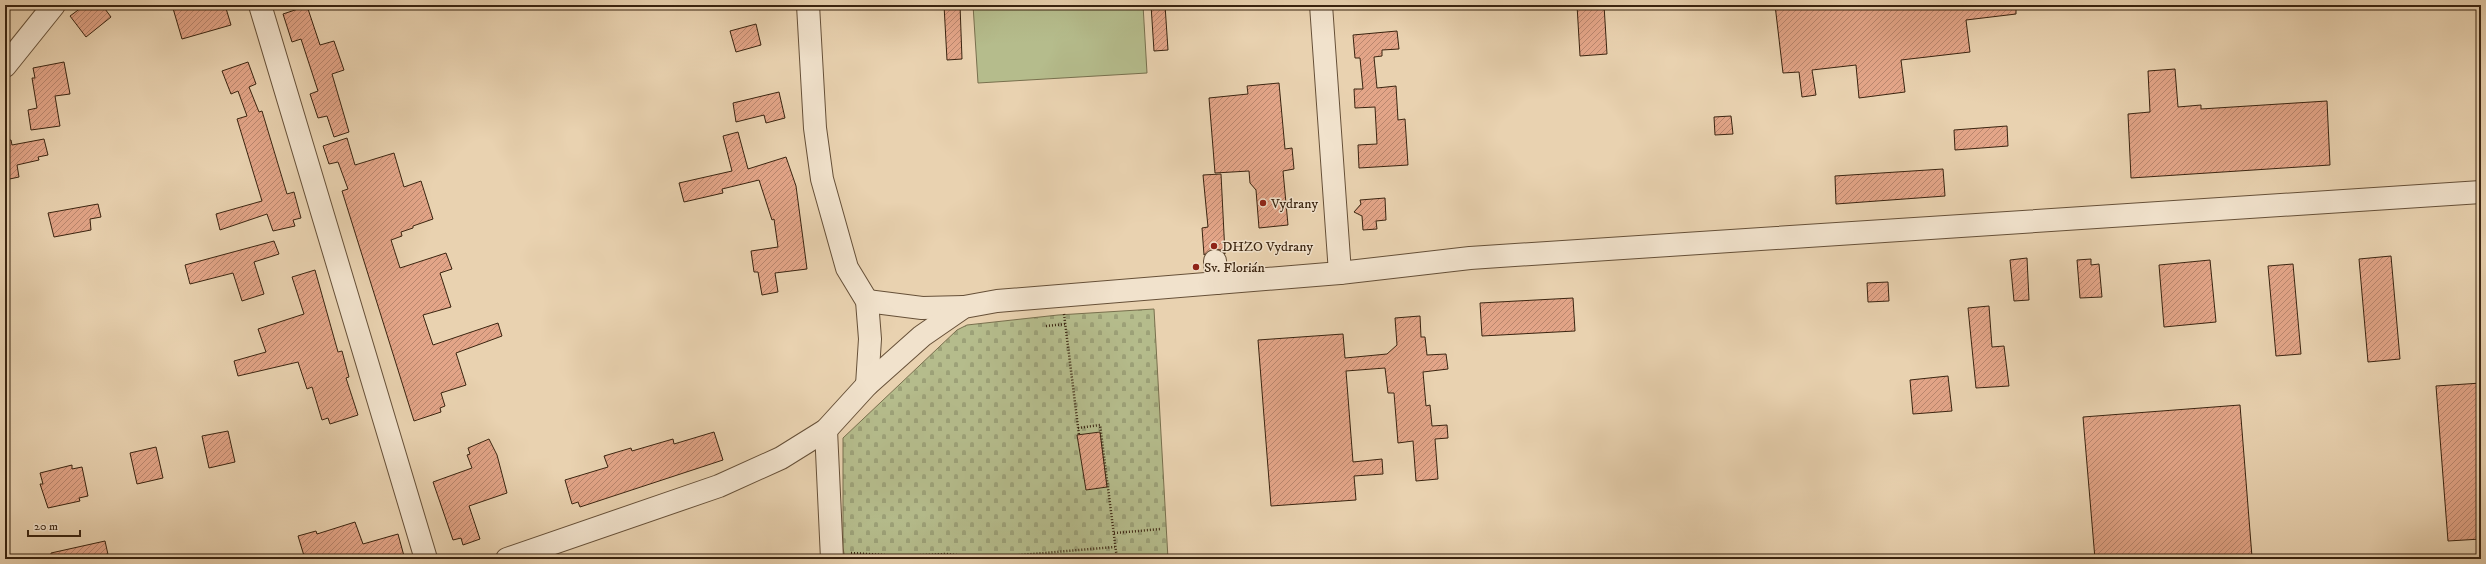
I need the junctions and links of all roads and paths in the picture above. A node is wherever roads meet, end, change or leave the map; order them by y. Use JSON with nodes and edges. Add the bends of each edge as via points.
{"nodes":[{"id":1,"x":54,"y":5,"type":"edge"},
{"id":2,"x":260,"y":5,"type":"edge"},
{"id":3,"x":795,"y":5,"type":"edge"},
{"id":4,"x":1321,"y":5,"type":"edge"},
{"id":5,"x":808,"y":15,"type":"edge"},
{"id":6,"x":5,"y":66,"type":"edge"},
{"id":7,"x":2481,"y":192,"type":"edge"},
{"id":8,"x":1216,"y":261,"type":"dead end"},
{"id":9,"x":1340,"y":273,"type":"junction"},
{"id":10,"x":1217,"y":283,"type":"junction"},
{"id":11,"x":1062,"y":296,"type":"junction"},
{"id":12,"x":867,"y":300,"type":"junction"},
{"id":13,"x":964,"y":307,"type":"junction"},
{"id":14,"x":1066,"y":324,"type":"junction"},
{"id":15,"x":1046,"y":326,"type":"dead end"},
{"id":16,"x":867,"y":385,"type":"junction"},
{"id":17,"x":1078,"y":428,"type":"junction"},
{"id":18,"x":826,"y":430,"type":"junction"},
{"id":19,"x":1079,"y":435,"type":"dead end"},
{"id":20,"x":1162,"y":529,"type":"dead end"},
{"id":21,"x":1114,"y":533,"type":"junction"},
{"id":22,"x":1115,"y":547,"type":"junction"},
{"id":23,"x":832,"y":557,"type":"edge"},
{"id":24,"x":426,"y":559,"type":"edge"},
{"id":25,"x":507,"y":559,"type":"edge"},
{"id":26,"x":1116,"y":559,"type":"edge"}],
"edges":[{"from":1,"to":6,"type":"street"},
{"from":2,"to":24,"type":"street"},
{"from":3,"to":5,"type":"street"},
{"from":4,"to":9,"type":"street"},
{"from":5,"to":12,"type":"street","via":[[822,179],[847,268]]},
{"from":7,"to":9,"type":"street","via":[[1470,258]]},
{"from":8,"to":10,"type":"street"},
{"from":9,"to":10,"type":"street"},
{"from":10,"to":11,"type":"street"},
{"from":11,"to":13,"type":"street","via":[[997,301]]},
{"from":11,"to":14,"type":"path"},
{"from":12,"to":13,"type":"street","via":[[922,308]]},
{"from":12,"to":16,"type":"street","via":[[870,339]]},
{"from":13,"to":16,"type":"street","via":[[922,336]]},
{"from":14,"to":15,"type":"path"},
{"from":14,"to":17,"type":"path"},
{"from":16,"to":18,"type":"street"},
{"from":17,"to":19,"type":"path"},
{"from":17,"to":21,"type":"path","via":[[1100,425]]},
{"from":18,"to":23,"type":"street"},
{"from":18,"to":25,"type":"street","via":[[781,458],[719,486]]},
{"from":20,"to":21,"type":"path"},
{"from":21,"to":22,"type":"path"},
{"from":22,"to":23,"type":"path","via":[[985,558],[946,554],[901,556],[844,552]]},
{"from":22,"to":26,"type":"path"}]}
